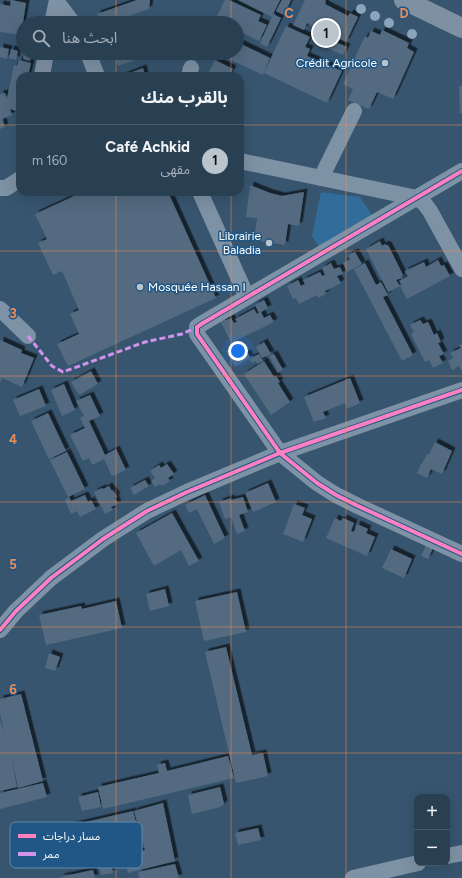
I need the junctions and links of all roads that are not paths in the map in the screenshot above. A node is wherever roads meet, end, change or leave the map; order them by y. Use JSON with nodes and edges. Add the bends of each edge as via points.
{"nodes":[{"id":1,"x":404,"y":0,"type":"edge"},
{"id":2,"x":57,"y":1,"type":"edge"},
{"id":3,"x":54,"y":16,"type":"edge"},
{"id":4,"x":68,"y":16,"type":"edge"},
{"id":5,"x":462,"y":28,"type":"edge"},
{"id":6,"x":45,"y":60,"type":"edge"},
{"id":7,"x":91,"y":60,"type":"edge"},
{"id":8,"x":43,"y":72,"type":"edge"},
{"id":9,"x":95,"y":72,"type":"edge"},
{"id":10,"x":354,"y":111,"type":"dead end"},
{"id":11,"x":244,"y":162,"type":"edge"},
{"id":12,"x":462,"y":171,"type":"edge"},
{"id":13,"x":321,"y":178,"type":"junction"},
{"id":14,"x":16,"y":182,"type":"edge"},
{"id":15,"x":0,"y":188,"type":"edge"},
{"id":16,"x":202,"y":196,"type":"edge"},
{"id":17,"x":417,"y":198,"type":"junction"},
{"id":18,"x":462,"y":269,"type":"edge"},
{"id":19,"x":247,"y":297,"type":"junction"},
{"id":20,"x":0,"y":309,"type":"edge"},
{"id":21,"x":28,"y":336,"type":"dead end"},
{"id":22,"x":462,"y":390,"type":"edge"},
{"id":23,"x":280,"y":453,"type":"junction"},
{"id":24,"x":462,"y":554,"type":"edge"},
{"id":25,"x":0,"y":630,"type":"edge"},
{"id":26,"x":462,"y":853,"type":"edge"},
{"id":27,"x":450,"y":855,"type":"edge"},
{"id":28,"x":414,"y":864,"type":"edge"},
{"id":29,"x":353,"y":878,"type":"edge"}],
"edges":[{"from":1,"to":5,"type":"main road"},
{"from":2,"to":3,"type":"street"},
{"from":2,"to":4,"type":"street"},
{"from":6,"to":8,"type":"street"},
{"from":7,"to":9,"type":"street"},
{"from":10,"to":13,"type":"street"},
{"from":11,"to":13,"type":"street"},
{"from":12,"to":17,"type":"street"},
{"from":13,"to":17,"type":"street"},
{"from":14,"to":15,"type":"street","via":[[6,188]]},
{"from":16,"to":19,"type":"street"},
{"from":17,"to":18,"type":"street","via":[[430,211]]},
{"from":17,"to":19,"type":"street"},
{"from":19,"to":23,"type":"street","via":[[197,327],[197,334]]},
{"from":20,"to":21,"type":"street"},
{"from":22,"to":23,"type":"street"},
{"from":23,"to":24,"type":"street","via":[[336,495]]},
{"from":23,"to":25,"type":"street","via":[[147,511],[103,539],[51,578]]},
{"from":26,"to":27,"type":"street"},
{"from":28,"to":29,"type":"street"}]}
